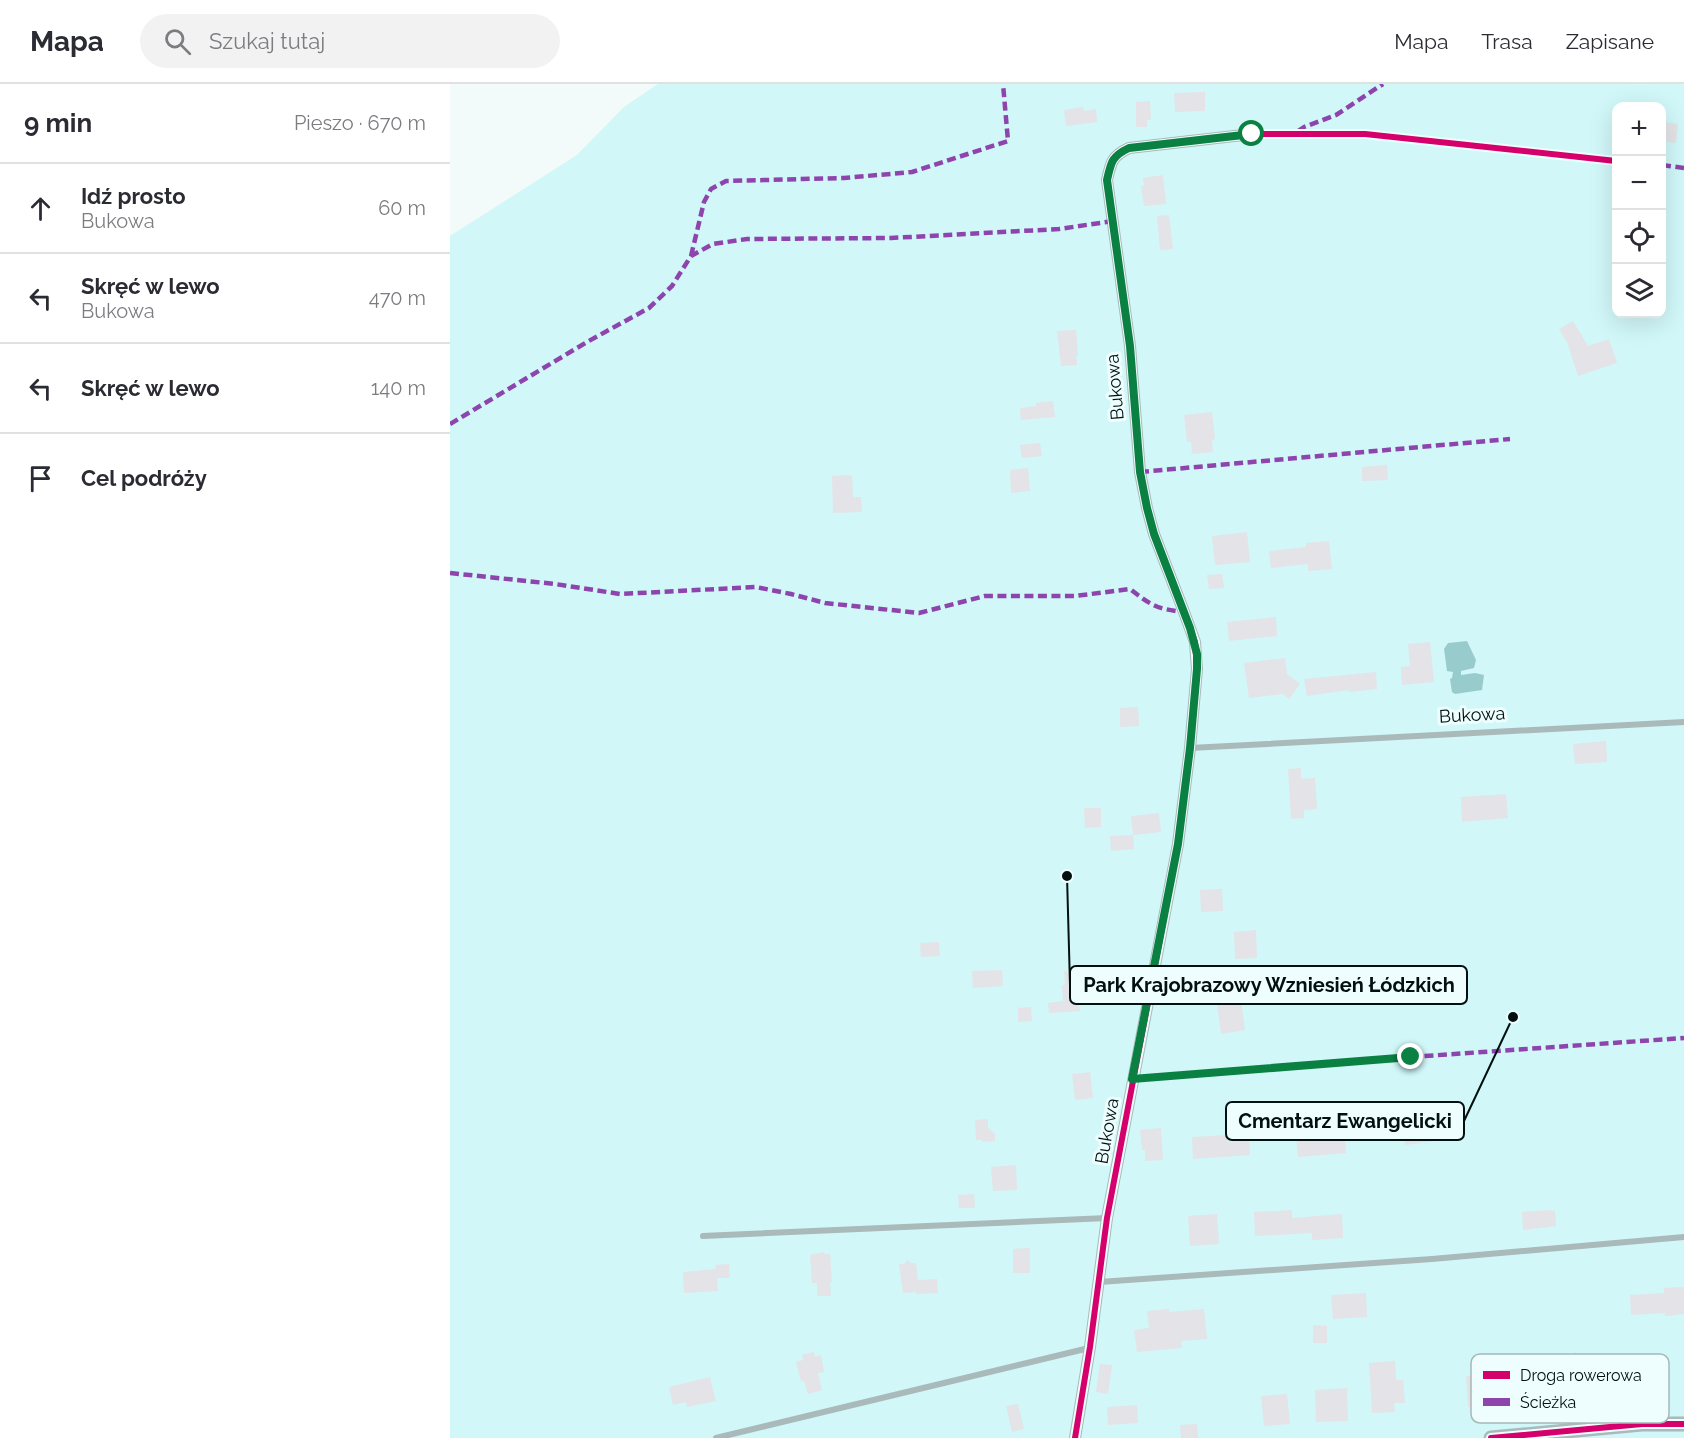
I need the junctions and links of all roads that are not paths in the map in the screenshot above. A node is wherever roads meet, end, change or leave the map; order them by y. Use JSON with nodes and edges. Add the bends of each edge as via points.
{"nodes":[{"id":1,"x":1252,"y":134,"type":"dead end"},
{"id":2,"x":1684,"y":722,"type":"edge"},
{"id":3,"x":1190,"y":748,"type":"junction"},
{"id":4,"x":1411,"y":1057,"type":"dead end"},
{"id":5,"x":1132,"y":1079,"type":"junction"},
{"id":6,"x":1107,"y":1218,"type":"junction"},
{"id":7,"x":703,"y":1236,"type":"dead end"},
{"id":8,"x":1684,"y":1237,"type":"edge"},
{"id":9,"x":1099,"y":1282,"type":"junction"},
{"id":10,"x":1090,"y":1347,"type":"junction"},
{"id":11,"x":1684,"y":1424,"type":"edge"},
{"id":12,"x":716,"y":1438,"type":"edge"},
{"id":13,"x":1075,"y":1438,"type":"edge"},
{"id":14,"x":1491,"y":1438,"type":"edge"}],
"edges":[{"from":1,"to":3,"type":"street","name":"Bukowa","via":[[1129,148],[1117,154],[1110,164],[1107,180],[1130,346],[1140,472],[1154,534],[1197,654]]},
{"from":2,"to":3,"type":"lane","name":"Bukowa"},
{"from":3,"to":5,"type":"street","name":"Bukowa","via":[[1178,844]]},
{"from":4,"to":5,"type":"lane"},
{"from":5,"to":6,"type":"street","name":"Bukowa"},
{"from":6,"to":7,"type":"lane"},
{"from":6,"to":9,"type":"street","name":"Bukowa"},
{"from":8,"to":9,"type":"lane"},
{"from":9,"to":10,"type":"street","name":"Bukowa"},
{"from":10,"to":12,"type":"lane"},
{"from":10,"to":13,"type":"street","name":"Bukowa"},
{"from":11,"to":14,"type":"street"}]}
